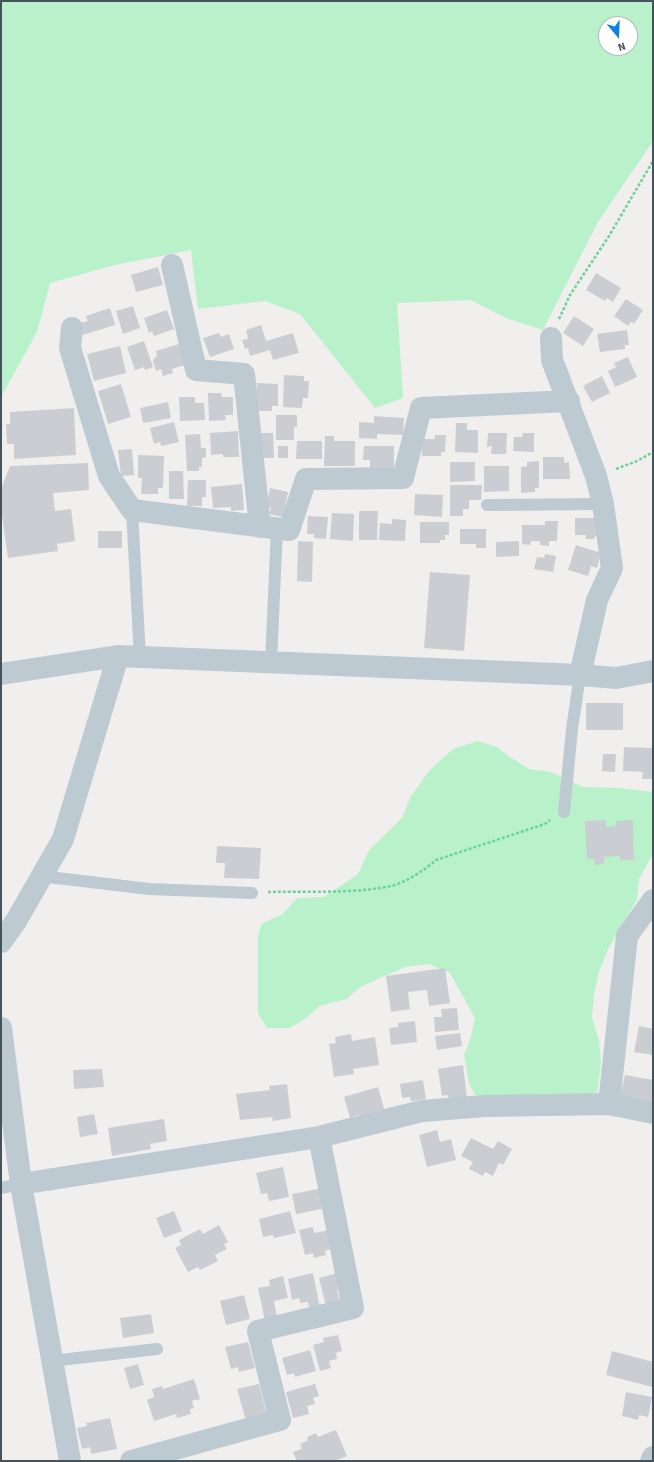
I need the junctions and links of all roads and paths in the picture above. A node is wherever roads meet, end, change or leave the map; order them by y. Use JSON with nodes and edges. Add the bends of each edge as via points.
{"nodes":[{"id":1,"x":653,"y":161,"type":"edge"},
{"id":2,"x":172,"y":265,"type":"dead end"},
{"id":3,"x":72,"y":328,"type":"dead end"},
{"id":4,"x":551,"y":338,"type":"joint"},
{"id":5,"x":569,"y":401,"type":"junction"},
{"id":6,"x":653,"y":452,"type":"edge"},
{"id":7,"x":596,"y":476,"type":"junction"},
{"id":8,"x":603,"y":504,"type":"junction"},
{"id":9,"x":487,"y":505,"type":"dead end"},
{"id":10,"x":132,"y":510,"type":"junction"},
{"id":11,"x":268,"y":528,"type":"junction"},
{"id":12,"x":118,"y":656,"type":"junction"},
{"id":13,"x":140,"y":658,"type":"junction"},
{"id":14,"x":270,"y":662,"type":"junction"},
{"id":15,"x":653,"y":672,"type":"edge"},
{"id":16,"x":1,"y":674,"type":"edge"},
{"id":17,"x":580,"y":675,"type":"junction"},
{"id":18,"x":564,"y":812,"type":"joint"},
{"id":19,"x":40,"y":876,"type":"junction"},
{"id":20,"x":252,"y":893,"type":"joint"},
{"id":21,"x":653,"y":900,"type":"edge"},
{"id":22,"x":8,"y":921,"type":"edge"},
{"id":23,"x":1,"y":942,"type":"edge"},
{"id":24,"x":1,"y":1028,"type":"edge"},
{"id":25,"x":609,"y":1104,"type":"junction"},
{"id":26,"x":653,"y":1113,"type":"edge"},
{"id":27,"x":319,"y":1137,"type":"junction"},
{"id":28,"x":11,"y":1186,"type":"edge"},
{"id":29,"x":156,"y":1349,"type":"dead end"},
{"id":30,"x":51,"y":1361,"type":"junction"},
{"id":31,"x":653,"y":1457,"type":"edge"},
{"id":32,"x":70,"y":1461,"type":"edge"},
{"id":33,"x":131,"y":1461,"type":"edge"},
{"id":34,"x":651,"y":1461,"type":"edge"}],
"edges":[{"from":1,"to":4,"type":"path","via":[[609,236],[570,295]]},
{"from":2,"to":11,"type":"street","via":[[196,370],[244,374]]},
{"from":3,"to":10,"type":"street","via":[[70,348],[109,476]]},
{"from":4,"to":5,"type":"street","via":[[552,360]]},
{"from":5,"to":7,"type":"street"},
{"from":5,"to":11,"type":"street","via":[[421,408],[403,478],[306,479],[289,530]]},
{"from":6,"to":7,"type":"path"},
{"from":7,"to":8,"type":"street"},
{"from":8,"to":9,"type":"lane"},
{"from":8,"to":17,"type":"street","via":[[612,568],[598,600]]},
{"from":10,"to":11,"type":"street"},
{"from":10,"to":13,"type":"lane"},
{"from":11,"to":14,"type":"lane"},
{"from":12,"to":13,"type":"street"},
{"from":12,"to":16,"type":"street"},
{"from":12,"to":19,"type":"street","via":[[63,839]]},
{"from":13,"to":14,"type":"street"},
{"from":14,"to":17,"type":"street"},
{"from":15,"to":17,"type":"street","via":[[616,678]]},
{"from":17,"to":18,"type":"lane"},
{"from":18,"to":20,"type":"path","via":[[545,824],[436,860],[423,872],[392,886],[355,890]]},
{"from":19,"to":20,"type":"lane","via":[[149,889]]},
{"from":19,"to":22,"type":"street"},
{"from":21,"to":25,"type":"street","via":[[627,936]]},
{"from":22,"to":23,"type":"street"},
{"from":24,"to":28,"type":"street"},
{"from":25,"to":26,"type":"street"},
{"from":25,"to":27,"type":"street","via":[[485,1106],[422,1112]]},
{"from":27,"to":28,"type":"street"},
{"from":27,"to":33,"type":"street","via":[[353,1308],[258,1331],[280,1420]]},
{"from":28,"to":30,"type":"street"},
{"from":29,"to":30,"type":"lane"},
{"from":30,"to":32,"type":"street"},
{"from":31,"to":34,"type":"street"}]}
